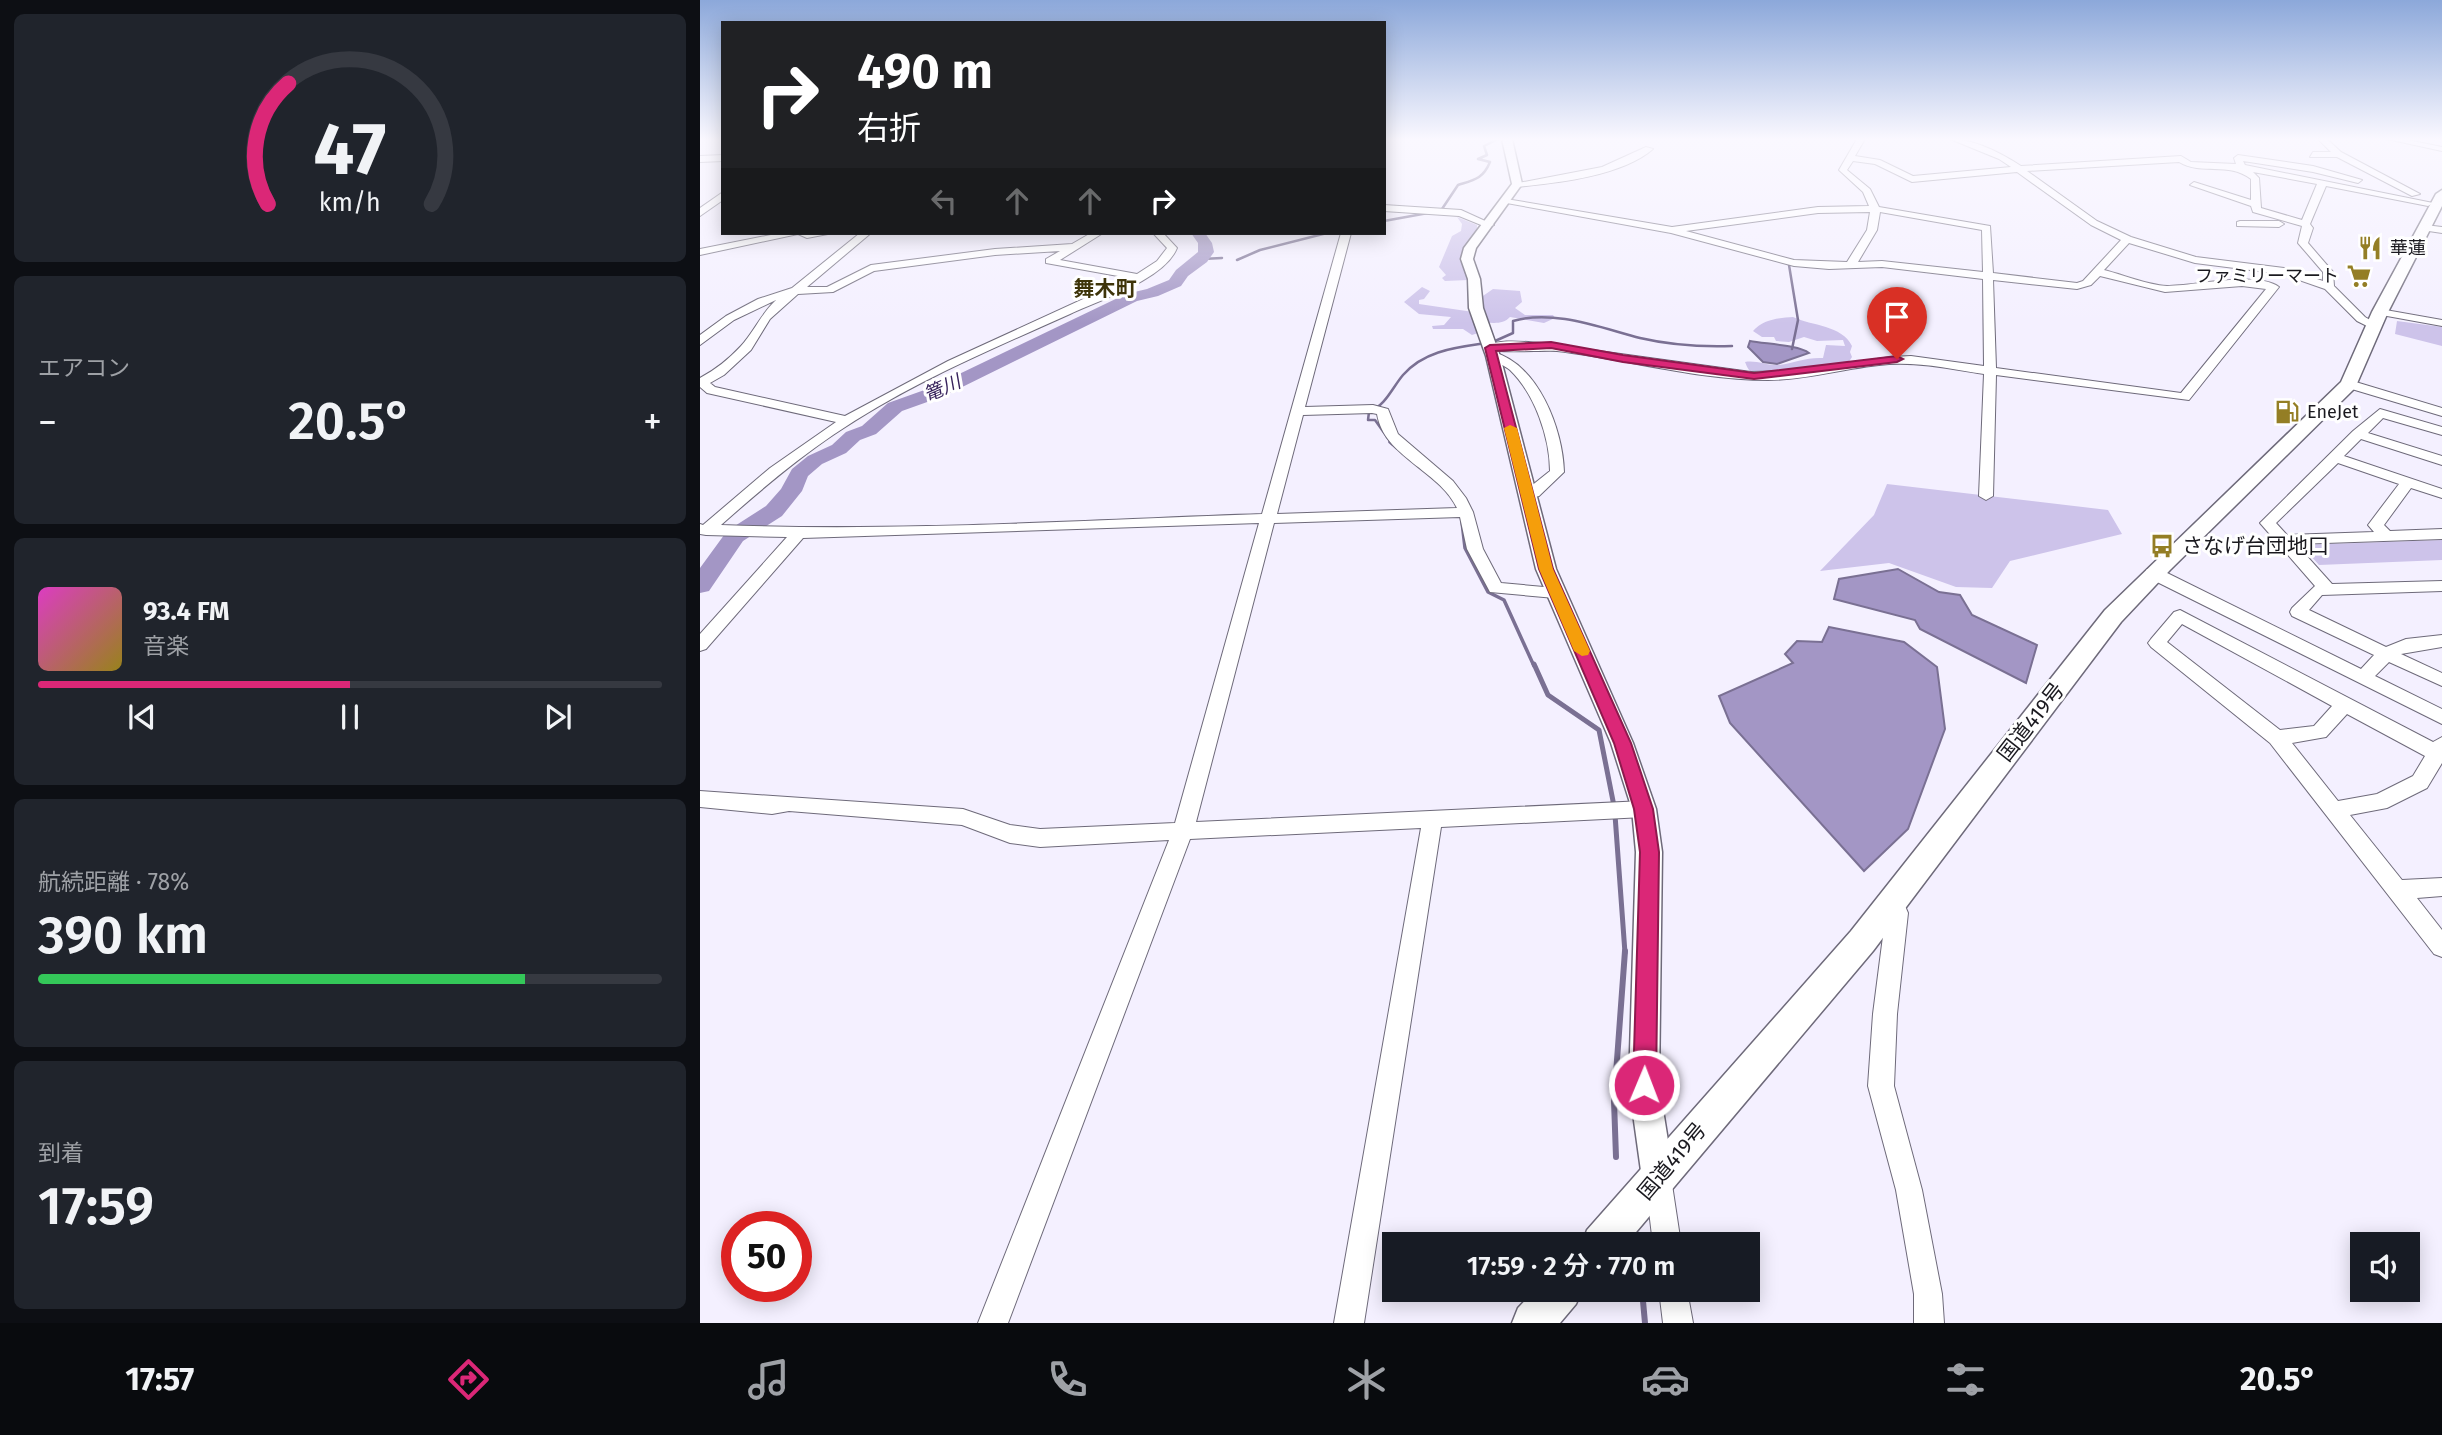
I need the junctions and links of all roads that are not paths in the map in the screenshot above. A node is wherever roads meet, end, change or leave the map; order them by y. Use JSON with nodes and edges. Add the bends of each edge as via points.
{"nodes":[{"id":1,"x":716,"y":201,"type":"edge"},
{"id":2,"x":1872,"y":201,"type":"edge"},
{"id":3,"x":2063,"y":201,"type":"edge"},
{"id":4,"x":2239,"y":201,"type":"edge"},
{"id":5,"x":2256,"y":201,"type":"edge"},
{"id":6,"x":2316,"y":201,"type":"edge"},
{"id":7,"x":2390,"y":201,"type":"edge"},
{"id":8,"x":2419,"y":201,"type":"edge"},
{"id":9,"x":1506,"y":202,"type":"joint"},
{"id":10,"x":2218,"y":204,"type":"dead end"},
{"id":11,"x":2256,"y":207,"type":"junction"},
{"id":12,"x":1386,"y":208,"type":"edge"},
{"id":13,"x":1876,"y":209,"type":"junction"},
{"id":14,"x":2435,"y":212,"type":"edge"},
{"id":15,"x":700,"y":213,"type":"edge"},
{"id":16,"x":2240,"y":224,"type":"dead end"},
{"id":17,"x":1489,"y":225,"type":"junction"},
{"id":18,"x":2306,"y":227,"type":"junction"},
{"id":19,"x":1672,"y":230,"type":"junction"},
{"id":20,"x":784,"y":235,"type":"edge"},
{"id":21,"x":864,"y":235,"type":"edge"},
{"id":22,"x":1094,"y":235,"type":"edge"},
{"id":23,"x":1159,"y":235,"type":"edge"},
{"id":24,"x":1345,"y":235,"type":"edge"},
{"id":25,"x":2127,"y":239,"type":"junction"},
{"id":26,"x":1072,"y":247,"type":"junction"},
{"id":27,"x":700,"y":252,"type":"edge"},
{"id":28,"x":1850,"y":266,"type":"junction"},
{"id":29,"x":2098,"y":272,"type":"junction"},
{"id":30,"x":1987,"y":275,"type":"junction"},
{"id":31,"x":1139,"y":277,"type":"junction"},
{"id":32,"x":2329,"y":287,"type":"junction"},
{"id":33,"x":794,"y":291,"type":"junction"},
{"id":34,"x":2377,"y":319,"type":"junction"},
{"id":35,"x":2442,"y":323,"type":"edge"},
{"id":36,"x":700,"y":341,"type":"edge"},
{"id":37,"x":1491,"y":352,"type":"junction"},
{"id":38,"x":1990,"y":372,"type":"junction"},
{"id":39,"x":2349,"y":384,"type":"junction"},
{"id":40,"x":1298,"y":411,"type":"junction"},
{"id":41,"x":2442,"y":412,"type":"edge"},
{"id":42,"x":846,"y":420,"type":"junction"},
{"id":43,"x":2442,"y":431,"type":"edge"},
{"id":44,"x":2358,"y":434,"type":"junction"},
{"id":45,"x":2335,"y":457,"type":"junction"},
{"id":46,"x":2442,"y":461,"type":"edge"},
{"id":47,"x":2409,"y":481,"type":"junction"},
{"id":48,"x":2442,"y":494,"type":"edge"},
{"id":49,"x":1527,"y":495,"type":"junction"},
{"id":50,"x":1986,"y":496,"type":"dead end"},
{"id":51,"x":1465,"y":512,"type":"junction"},
{"id":52,"x":1267,"y":519,"type":"junction"},
{"id":53,"x":703,"y":530,"type":"edge"},
{"id":54,"x":795,"y":533,"type":"junction"},
{"id":55,"x":2442,"y":534,"type":"edge"},
{"id":56,"x":2386,"y":536,"type":"junction"},
{"id":57,"x":2283,"y":540,"type":"junction"},
{"id":58,"x":2153,"y":573,"type":"junction"},
{"id":59,"x":2442,"y":586,"type":"edge"},
{"id":60,"x":2328,"y":589,"type":"junction"},
{"id":61,"x":1555,"y":593,"type":"junction"},
{"id":62,"x":2442,"y":641,"type":"edge"},
{"id":63,"x":700,"y":645,"type":"edge"},
{"id":64,"x":2384,"y":653,"type":"junction"},
{"id":65,"x":2363,"y":678,"type":"junction"},
{"id":66,"x":2442,"y":680,"type":"edge"},
{"id":67,"x":2344,"y":705,"type":"junction"},
{"id":68,"x":2442,"y":717,"type":"edge"},
{"id":69,"x":2277,"y":738,"type":"junction"},
{"id":70,"x":2440,"y":751,"type":"edge"},
{"id":71,"x":700,"y":799,"type":"edge"},
{"id":72,"x":1634,"y":809,"type":"junction"},
{"id":73,"x":2333,"y":810,"type":"junction"},
{"id":74,"x":1432,"y":821,"type":"junction"},
{"id":75,"x":1183,"y":831,"type":"junction"},
{"id":76,"x":2442,"y":887,"type":"edge"},
{"id":77,"x":2396,"y":890,"type":"junction"},
{"id":78,"x":1897,"y":913,"type":"dead end"},
{"id":79,"x":2442,"y":947,"type":"edge"},
{"id":80,"x":1658,"y":1178,"type":"junction"},
{"id":81,"x":1611,"y":1232,"type":"edge"},
{"id":82,"x":1665,"y":1232,"type":"edge"},
{"id":83,"x":1551,"y":1302,"type":"edge"},
{"id":84,"x":1675,"y":1302,"type":"edge"},
{"id":85,"x":993,"y":1323,"type":"edge"},
{"id":86,"x":1349,"y":1323,"type":"edge"},
{"id":87,"x":1533,"y":1323,"type":"edge"},
{"id":88,"x":1678,"y":1323,"type":"edge"},
{"id":89,"x":1929,"y":1323,"type":"edge"}],
"edges":[{"from":1,"to":15,"type":"street"},
{"from":2,"to":13,"type":"street"},
{"from":3,"to":25,"type":"street"},
{"from":4,"to":11,"type":"street"},
{"from":5,"to":11,"type":"street"},
{"from":6,"to":18,"type":"street"},
{"from":7,"to":14,"type":"street"},
{"from":8,"to":14,"type":"street"},
{"from":9,"to":17,"type":"main road"},
{"from":9,"to":19,"type":"street"},
{"from":10,"to":11,"type":"street"},
{"from":11,"to":18,"type":"street"},
{"from":12,"to":17,"type":"street","via":[[1461,213]]},
{"from":13,"to":19,"type":"street","via":[[1790,211]]},
{"from":13,"to":28,"type":"street","via":[[1870,240]]},
{"from":13,"to":30,"type":"street","via":[[1987,228]]},
{"from":14,"to":34,"type":"highway","name":"国道419号"},
{"from":16,"to":18,"type":"street"},
{"from":17,"to":37,"type":"main road","via":[[1466,259]]},
{"from":18,"to":32,"type":"street","via":[[2303,243],[2328,272]]},
{"from":19,"to":28,"type":"street","via":[[1794,263]]},
{"from":20,"to":27,"type":"street"},
{"from":21,"to":33,"type":"street"},
{"from":22,"to":26,"type":"street"},
{"from":23,"to":31,"type":"street","via":[[1171,252]]},
{"from":24,"to":40,"type":"street"},
{"from":25,"to":29,"type":"street"},
{"from":25,"to":32,"type":"street","via":[[2194,260],[2284,271]]},
{"from":26,"to":31,"type":"street","via":[[1050,261]]},
{"from":26,"to":33,"type":"street","via":[[871,268],[829,290]]},
{"from":28,"to":30,"type":"street","via":[[1882,264]]},
{"from":29,"to":30,"type":"street","via":[[2087,284],[2077,286]]},
{"from":29,"to":38,"type":"street","via":[[2165,289],[2242,283],[2274,287],[2184,397]]},
{"from":30,"to":38,"type":"street"},
{"from":31,"to":42,"type":"street","via":[[932,373]]},
{"from":32,"to":34,"type":"street","via":[[2361,319]]},
{"from":33,"to":36,"type":"street","via":[[730,318]]},
{"from":33,"to":42,"type":"street","via":[[765,317],[747,347],[702,382],[711,390]]},
{"from":34,"to":35,"type":"street"},
{"from":34,"to":39,"type":"highway","name":"国道419号"},
{"from":37,"to":38,"type":"street","via":[[1551,345],[1754,376],[1897,359]]},
{"from":37,"to":49,"type":"main road"},
{"from":37,"to":49,"type":"street","via":[[1504,358],[1534,393],[1552,443],[1557,472]]},
{"from":38,"to":50,"type":"street"},
{"from":39,"to":41,"type":"street"},
{"from":39,"to":58,"type":"highway","name":"国道419号"},
{"from":40,"to":51,"type":"street","via":[[1382,412],[1388,432],[1450,485],[1462,498]]},
{"from":40,"to":52,"type":"street"},
{"from":42,"to":53,"type":"street","via":[[790,458]]},
{"from":43,"to":44,"type":"street","via":[[2380,413]]},
{"from":44,"to":45,"type":"street"},
{"from":44,"to":46,"type":"street"},
{"from":45,"to":47,"type":"street"},
{"from":45,"to":57,"type":"street","via":[[2268,523]]},
{"from":47,"to":48,"type":"street"},
{"from":47,"to":56,"type":"street","via":[[2376,525]]},
{"from":49,"to":61,"type":"main road"},
{"from":51,"to":52,"type":"street"},
{"from":51,"to":61,"type":"street","via":[[1475,549],[1496,588]]},
{"from":52,"to":54,"type":"street"},
{"from":52,"to":75,"type":"street"},
{"from":53,"to":54,"type":"street"},
{"from":54,"to":63,"type":"street"},
{"from":55,"to":56,"type":"street"},
{"from":56,"to":57,"type":"street"},
{"from":57,"to":60,"type":"street"},
{"from":58,"to":65,"type":"street"},
{"from":58,"to":80,"type":"highway","name":"国道419号","via":[[2113,617],[1863,940]]},
{"from":59,"to":60,"type":"street"},
{"from":60,"to":64,"type":"street","via":[[2318,590],[2298,611]]},
{"from":61,"to":72,"type":"main road","via":[[1622,743]]},
{"from":62,"to":64,"type":"street","via":[[2414,643]]},
{"from":64,"to":65,"type":"street"},
{"from":64,"to":66,"type":"street"},
{"from":65,"to":68,"type":"street"},
{"from":67,"to":69,"type":"street","via":[[2319,732]]},
{"from":67,"to":69,"type":"street","via":[[2180,616],[2157,643]]},
{"from":67,"to":70,"type":"street"},
{"from":69,"to":73,"type":"street"},
{"from":70,"to":73,"type":"street","via":[[2420,782],[2380,802]]},
{"from":71,"to":75,"type":"street","via":[[963,817],[1010,834],[1040,838]]},
{"from":72,"to":74,"type":"street"},
{"from":72,"to":80,"type":"main road","via":[[1649,852],[1644,1085]]},
{"from":73,"to":77,"type":"street"},
{"from":74,"to":75,"type":"street"},
{"from":74,"to":86,"type":"street"},
{"from":75,"to":85,"type":"street"},
{"from":76,"to":77,"type":"street"},
{"from":77,"to":79,"type":"street"},
{"from":78,"to":89,"type":"street","via":[[1881,1086],[1909,1190]]},
{"from":80,"to":81,"type":"highway","name":"国道419号"},
{"from":80,"to":82,"type":"street"},
{"from":83,"to":87,"type":"highway"},
{"from":84,"to":88,"type":"street"}]}
